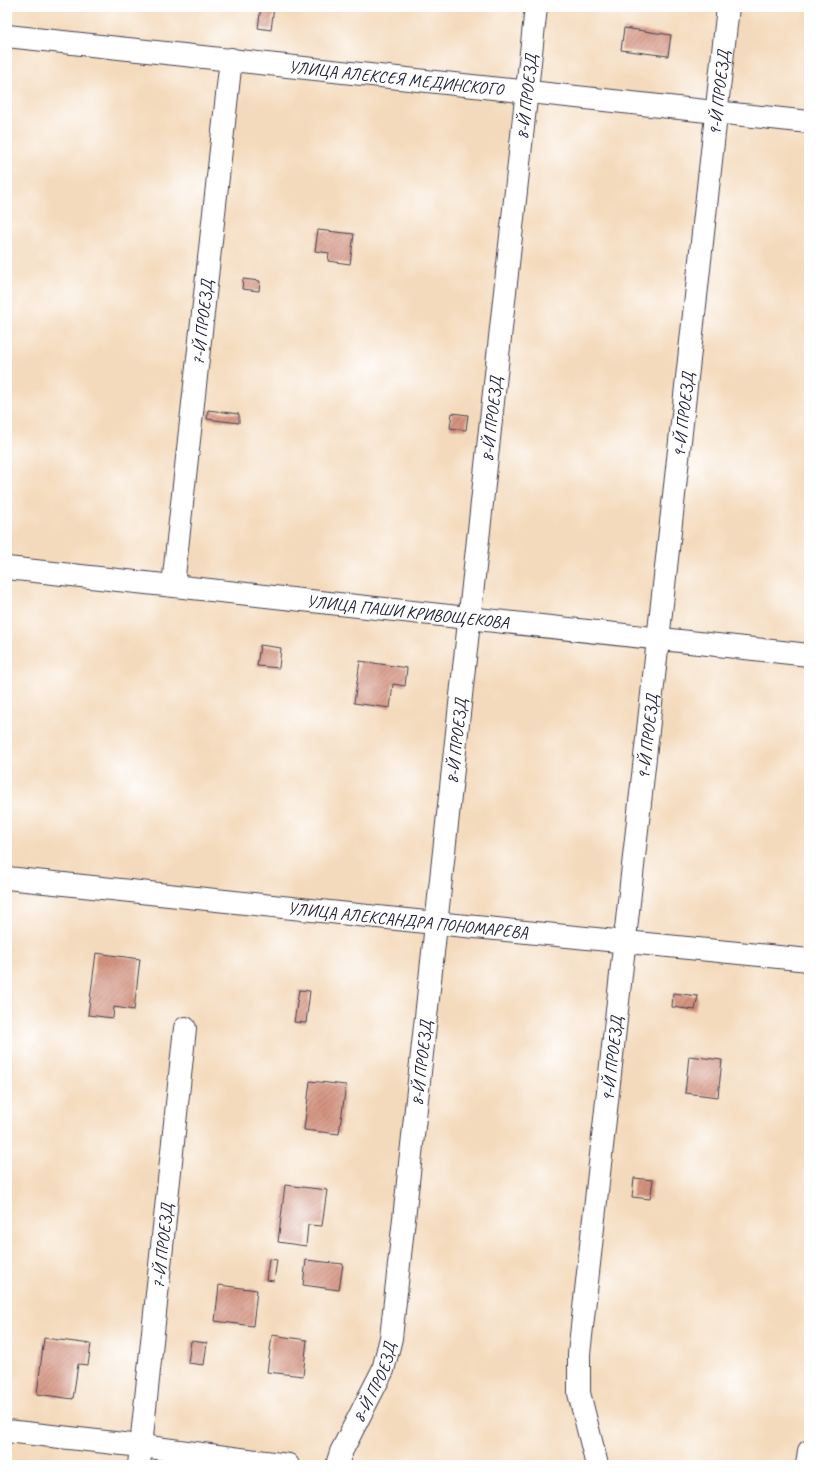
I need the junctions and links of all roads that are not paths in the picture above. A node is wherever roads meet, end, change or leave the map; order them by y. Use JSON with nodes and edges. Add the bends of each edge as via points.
{"nodes":[{"id":1,"x":536,"y":7,"type":"edge"},
{"id":2,"x":728,"y":7,"type":"edge"},
{"id":3,"x":7,"y":36,"type":"edge"},
{"id":4,"x":231,"y":59,"type":"junction"},
{"id":5,"x":527,"y":91,"type":"junction"},
{"id":6,"x":717,"y":112,"type":"junction"},
{"id":7,"x":809,"y":122,"type":"edge"},
{"id":8,"x":7,"y":568,"type":"edge"},
{"id":9,"x":173,"y":586,"type":"junction"},
{"id":10,"x":469,"y":618,"type":"junction"},
{"id":11,"x":658,"y":638,"type":"junction"},
{"id":12,"x":809,"y":655,"type":"edge"},
{"id":13,"x":7,"y":878,"type":"edge"},
{"id":14,"x":435,"y":923,"type":"junction"},
{"id":15,"x":624,"y":942,"type":"junction"},
{"id":16,"x":809,"y":960,"type":"edge"},
{"id":17,"x":185,"y":1028,"type":"dead end"},
{"id":18,"x":7,"y":1431,"type":"edge"},
{"id":19,"x":809,"y":1451,"type":"edge"},
{"id":20,"x":140,"y":1455,"type":"edge"},
{"id":21,"x":288,"y":1465,"type":"edge"},
{"id":22,"x":337,"y":1465,"type":"edge"},
{"id":23,"x":597,"y":1465,"type":"edge"},
{"id":24,"x":807,"y":1465,"type":"edge"}],
"edges":[{"from":1,"to":5,"type":"street","name":"8-Й ПРОЕЗД"},
{"from":2,"to":6,"type":"street","name":"9-Й ПРОЕЗД"},
{"from":3,"to":4,"type":"street","name":"УЛИЦА АЛЕКСЕЯ МЕДИНСКОГО"},
{"from":4,"to":5,"type":"street","name":"УЛИЦА АЛЕКСЕЯ МЕДИНСКОГО"},
{"from":4,"to":9,"type":"street","name":"7-Й ПРОЕЗД"},
{"from":5,"to":6,"type":"street","name":"УЛИЦА АЛЕКСЕЯ МЕДИНСКОГО"},
{"from":5,"to":10,"type":"street","name":"8-Й ПРОЕЗД"},
{"from":6,"to":7,"type":"street","name":"УЛИЦА АЛЕКСЕЯ МЕДИНСКОГО"},
{"from":6,"to":11,"type":"street","name":"9-Й ПРОЕЗД"},
{"from":8,"to":9,"type":"street","name":"УЛИЦА ПАШИ КРИВОЩЕКОВА"},
{"from":9,"to":10,"type":"street","name":"УЛИЦА ПАШИ КРИВОЩЕКОВА"},
{"from":10,"to":11,"type":"street","name":"УЛИЦА ПАШИ КРИВОЩЕКОВА"},
{"from":10,"to":14,"type":"street","name":"8-Й ПРОЕЗД"},
{"from":11,"to":12,"type":"street","name":"УЛИЦА ПАШИ КРИВОЩЕКОВА"},
{"from":11,"to":15,"type":"street","name":"9-Й ПРОЕЗД"},
{"from":13,"to":14,"type":"street","name":"УЛИЦА АЛЕКСАНДРА ПОНОМАРЕВА"},
{"from":14,"to":15,"type":"street","name":"УЛИЦА АЛЕКСАНДРА ПОНОМАРЕВА"},
{"from":14,"to":22,"type":"street","name":"8-Й ПРОЕЗД","via":[[391,1338],[382,1370]]},
{"from":15,"to":16,"type":"street","name":"УЛИЦА АЛЕКСАНДРА ПОНОМАРЕВА"},
{"from":15,"to":23,"type":"street","name":"9-Й ПРОЕЗД","via":[[579,1354],[579,1393]]},
{"from":17,"to":20,"type":"street","name":"7-Й ПРОЕЗД"},
{"from":18,"to":20,"type":"street"},
{"from":19,"to":24,"type":"street"},
{"from":20,"to":21,"type":"street"}]}
